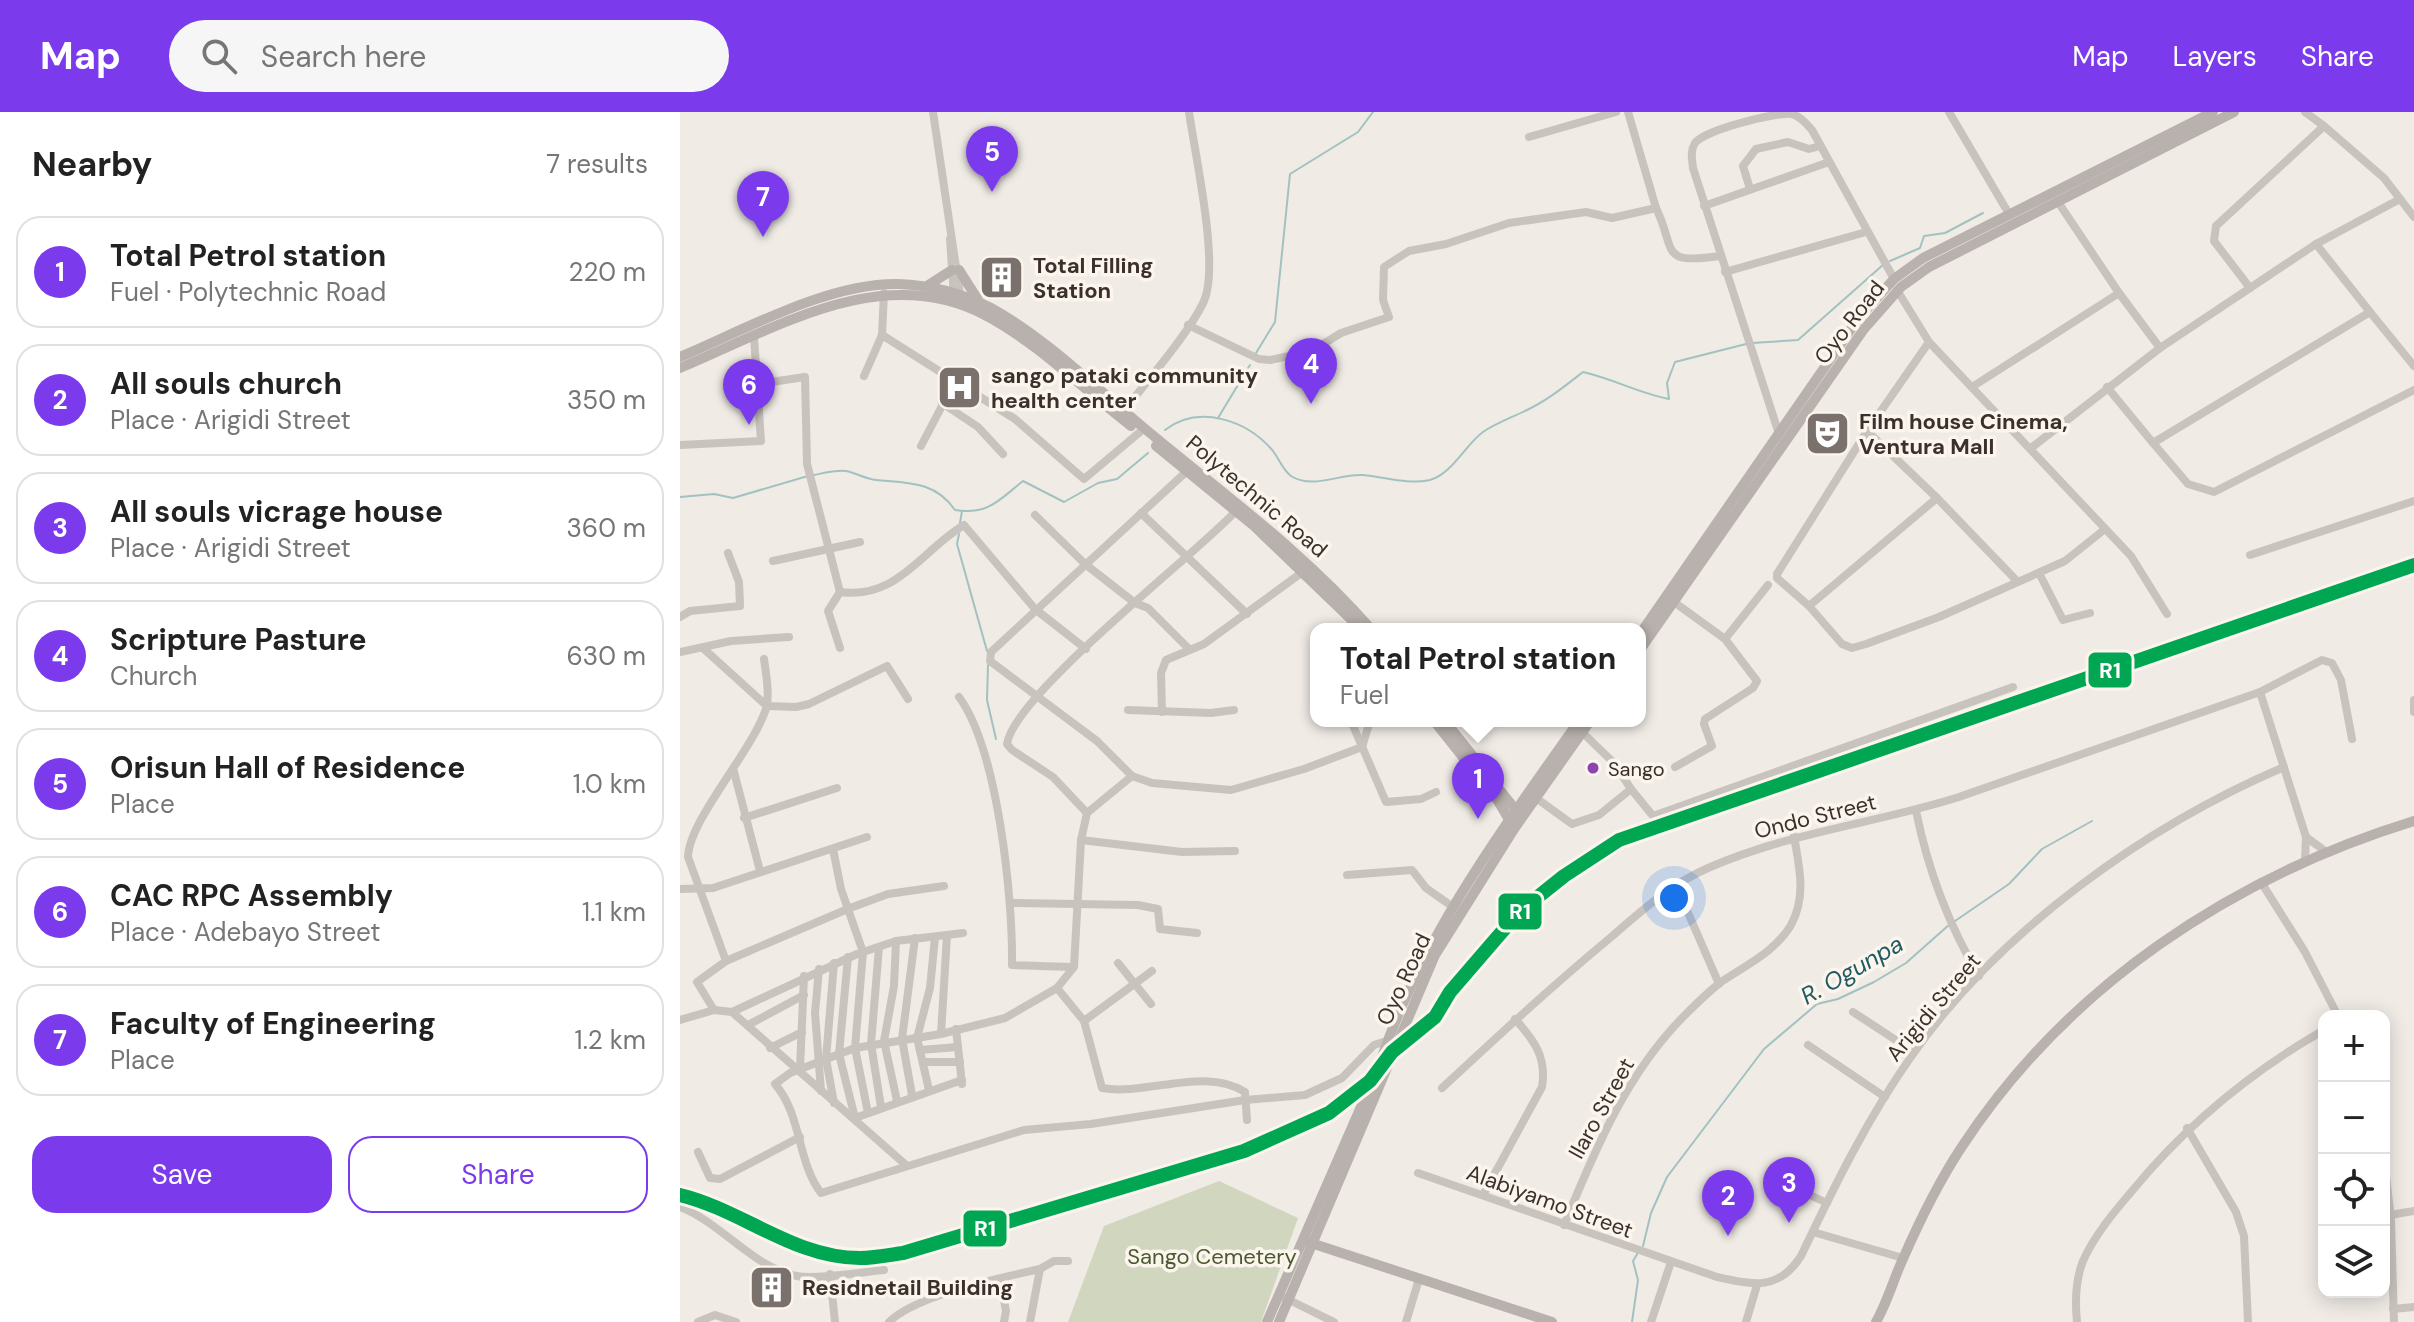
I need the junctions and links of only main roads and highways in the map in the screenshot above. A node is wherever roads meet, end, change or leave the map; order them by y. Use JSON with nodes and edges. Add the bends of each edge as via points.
{"nodes":[{"id":1,"x":2213,"y":112,"type":"edge"},
{"id":2,"x":2234,"y":112,"type":"edge"},
{"id":3,"x":1895,"y":285,"type":"junction"},
{"id":4,"x":927,"y":286,"type":"junction"},
{"id":5,"x":884,"y":289,"type":"junction"},
{"id":6,"x":958,"y":299,"type":"junction"},
{"id":7,"x":980,"y":303,"type":"junction"},
{"id":8,"x":723,"y":345,"type":"junction"},
{"id":9,"x":680,"y":357,"type":"edge"},
{"id":10,"x":680,"y":368,"type":"edge"},
{"id":11,"x":1132,"y":422,"type":"junction"},
{"id":12,"x":1238,"y":509,"type":"junction"},
{"id":13,"x":1681,"y":584,"type":"junction"},
{"id":14,"x":1355,"y":623,"type":"edge"},
{"id":15,"x":1365,"y":623,"type":"edge"},
{"id":16,"x":1646,"y":627,"type":"edge"},
{"id":17,"x":1646,"y":642,"type":"edge"},
{"id":18,"x":1441,"y":727,"type":"edge"},
{"id":19,"x":1449,"y":727,"type":"edge"},
{"id":20,"x":1581,"y":727,"type":"edge"},
{"id":21,"x":1459,"y":744,"type":"junction"},
{"id":22,"x":1504,"y":794,"type":"junction"},
{"id":23,"x":1533,"y":794,"type":"junction"},
{"id":24,"x":1519,"y":814,"type":"junction"},
{"id":25,"x":2414,"y":821,"type":"edge"},
{"id":26,"x":1512,"y":824,"type":"junction"},
{"id":27,"x":1390,"y":1044,"type":"junction"},
{"id":28,"x":1306,"y":1241,"type":"junction"},
{"id":29,"x":1284,"y":1297,"type":"junction"},
{"id":30,"x":1877,"y":1321,"type":"edge"},
{"id":31,"x":1267,"y":1322,"type":"edge"},
{"id":32,"x":1279,"y":1322,"type":"edge"},
{"id":33,"x":1552,"y":1322,"type":"edge"}],
"edges":[{"from":1,"to":3,"type":"main road","name":"Oyo Road","via":[[1923,258]]},
{"from":2,"to":3,"type":"main road","name":"Oyo Road"},
{"from":3,"to":13,"type":"main road","name":"Oyo Road"},
{"from":3,"to":13,"type":"main road","name":"Oyo Road","via":[[1858,319]]},
{"from":4,"to":5,"type":"main road","name":"Polytechnic Road"},
{"from":4,"to":6,"type":"main road","name":"Polytechnic Road"},
{"from":4,"to":7,"type":"main road","via":[[956,270]]},
{"from":5,"to":6,"type":"main road","name":"Polytechnic Road"},
{"from":5,"to":8,"type":"main road","name":"Polytechnic Road"},
{"from":5,"to":8,"type":"main road","name":"Polytechnic Road","via":[[829,296]]},
{"from":6,"to":7,"type":"main road","name":"Polytechnic Road"},
{"from":6,"to":11,"type":"main road","name":"Polytechnic Road"},
{"from":7,"to":11,"type":"main road","name":"Polytechnic Road","via":[[1032,337]]},
{"from":8,"to":9,"type":"main road","name":"Polytechnic Road"},
{"from":8,"to":10,"type":"main road","name":"Polytechnic Road"},
{"from":11,"to":12,"type":"main road","name":"Polytechnic Road"},
{"from":11,"to":12,"type":"main road","name":"Polytechnic Road","via":[[1186,472]]},
{"from":12,"to":14,"type":"main road","name":"Polytechnic Road"},
{"from":12,"to":15,"type":"main road","name":"Polytechnic Road","via":[[1293,551]]},
{"from":13,"to":16,"type":"main road","name":"Oyo Road"},
{"from":13,"to":17,"type":"main road","name":"Oyo Road"},
{"from":18,"to":21,"type":"main road"},
{"from":19,"to":21,"type":"main road"},
{"from":20,"to":23,"type":"main road","name":"Oyo Road"},
{"from":21,"to":22,"type":"main road"},
{"from":21,"to":26,"type":"main road"},
{"from":22,"to":23,"type":"main road"},
{"from":22,"to":24,"type":"main road"},
{"from":23,"to":24,"type":"main road","name":"Oyo Road"},
{"from":24,"to":26,"type":"main road","name":"Oyo Road"},
{"from":25,"to":30,"type":"main road","via":[[2325,851],[2261,882],[2197,918],[2104,986],[1999,1093],[1959,1151]]},
{"from":26,"to":27,"type":"main road","name":"Oyo Road","via":[[1448,931]]},
{"from":26,"to":27,"type":"main road","name":"Oyo Road","via":[[1453,907],[1420,967]]},
{"from":27,"to":28,"type":"main road","name":"Oyo Road"},
{"from":28,"to":29,"type":"main road","name":"Oyo Road"},
{"from":28,"to":33,"type":"main road"},
{"from":29,"to":31,"type":"main road","name":"Oyo Road"},
{"from":29,"to":32,"type":"main road","name":"Oyo Road"}]}
